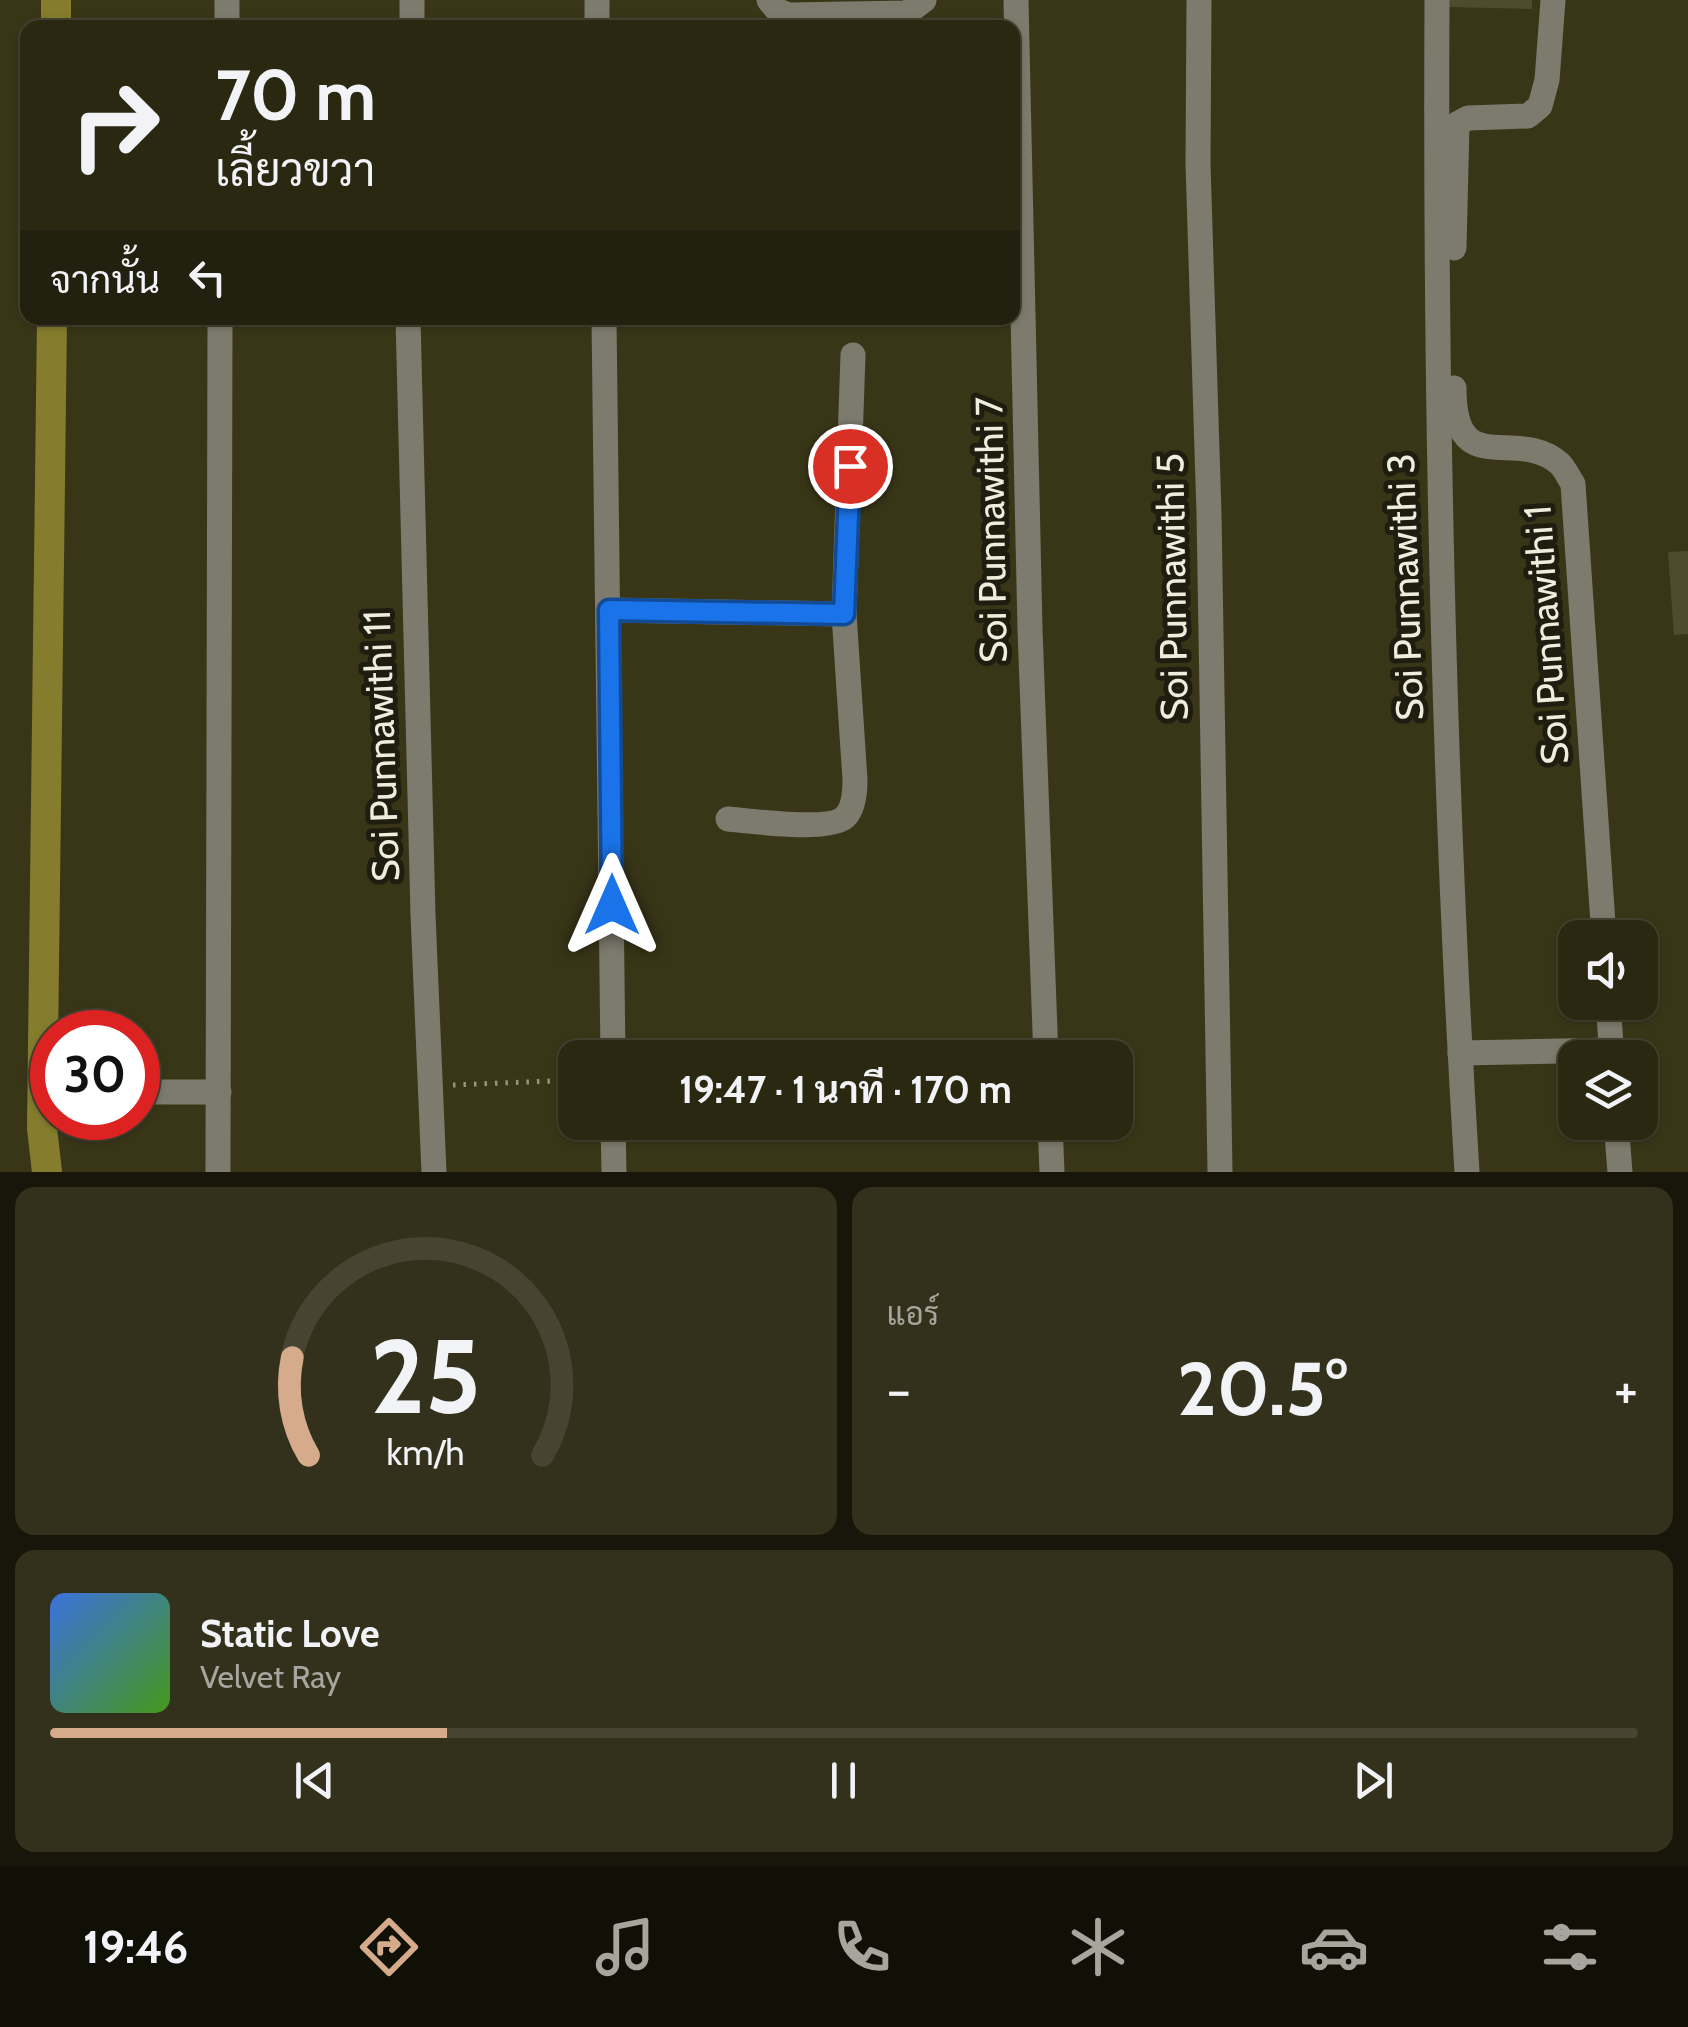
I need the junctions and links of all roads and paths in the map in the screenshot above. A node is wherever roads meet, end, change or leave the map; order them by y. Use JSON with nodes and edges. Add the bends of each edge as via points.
{"nodes":[{"id":1,"x":769,"y":0,"type":"edge"},
{"id":2,"x":924,"y":0,"type":"edge"},
{"id":3,"x":1199,"y":0,"type":"edge"},
{"id":4,"x":1437,"y":0,"type":"edge"},
{"id":5,"x":1553,"y":0,"type":"edge"},
{"id":6,"x":1020,"y":185,"type":"edge"},
{"id":7,"x":220,"y":325,"type":"edge"},
{"id":8,"x":408,"y":325,"type":"edge"},
{"id":9,"x":604,"y":325,"type":"edge"},
{"id":10,"x":854,"y":355,"type":"dead end"},
{"id":11,"x":609,"y":610,"type":"junction"},
{"id":12,"x":844,"y":614,"type":"junction"},
{"id":13,"x":728,"y":819,"type":"dead end"},
{"id":14,"x":1603,"y":920,"type":"edge"},
{"id":15,"x":613,"y":1040,"type":"edge"},
{"id":16,"x":1045,"y":1040,"type":"edge"},
{"id":17,"x":1460,"y":1053,"type":"junction"},
{"id":18,"x":1558,"y":1054,"type":"edge"},
{"id":19,"x":558,"y":1081,"type":"edge"},
{"id":20,"x":431,"y":1085,"type":"junction"},
{"id":21,"x":160,"y":1092,"type":"edge"},
{"id":22,"x":219,"y":1092,"type":"junction"},
{"id":23,"x":614,"y":1140,"type":"edge"},
{"id":24,"x":1051,"y":1140,"type":"edge"},
{"id":25,"x":1617,"y":1140,"type":"edge"},
{"id":26,"x":218,"y":1172,"type":"edge"},
{"id":27,"x":434,"y":1172,"type":"edge"},
{"id":28,"x":614,"y":1172,"type":"edge"},
{"id":29,"x":1052,"y":1172,"type":"edge"},
{"id":30,"x":1220,"y":1172,"type":"edge"},
{"id":31,"x":1467,"y":1172,"type":"edge"},
{"id":32,"x":1620,"y":1172,"type":"edge"}],
"edges":[{"from":1,"to":2,"type":"street","via":[[789,15],[907,13]]},
{"from":3,"to":30,"type":"street","name":"Soi Punnawithi 5"},
{"from":4,"to":17,"type":"street","name":"Soi Punnawithi 3","via":[[1438,460]]},
{"from":5,"to":14,"type":"street","name":"Soi Punnawithi 1","via":[[1540,106],[1528,116],[1457,124],[1454,418],[1474,443],[1538,454],[1559,463],[1573,484]]},
{"from":6,"to":16,"type":"street","name":"Soi Punnawithi 7"},
{"from":7,"to":22,"type":"street"},
{"from":8,"to":20,"type":"street","name":"Soi Punnawithi 11"},
{"from":9,"to":11,"type":"street"},
{"from":10,"to":12,"type":"street"},
{"from":11,"to":12,"type":"street"},
{"from":11,"to":15,"type":"street"},
{"from":12,"to":13,"type":"street","via":[[856,780],[848,815],[809,824]]},
{"from":17,"to":18,"type":"street"},
{"from":17,"to":31,"type":"street","name":"Soi Punnawithi 3"},
{"from":19,"to":20,"type":"path"},
{"from":20,"to":27,"type":"street","name":"Soi Punnawithi 11"},
{"from":21,"to":22,"type":"street"},
{"from":22,"to":26,"type":"street"},
{"from":23,"to":28,"type":"street"},
{"from":24,"to":29,"type":"street"},
{"from":25,"to":32,"type":"street"}]}
